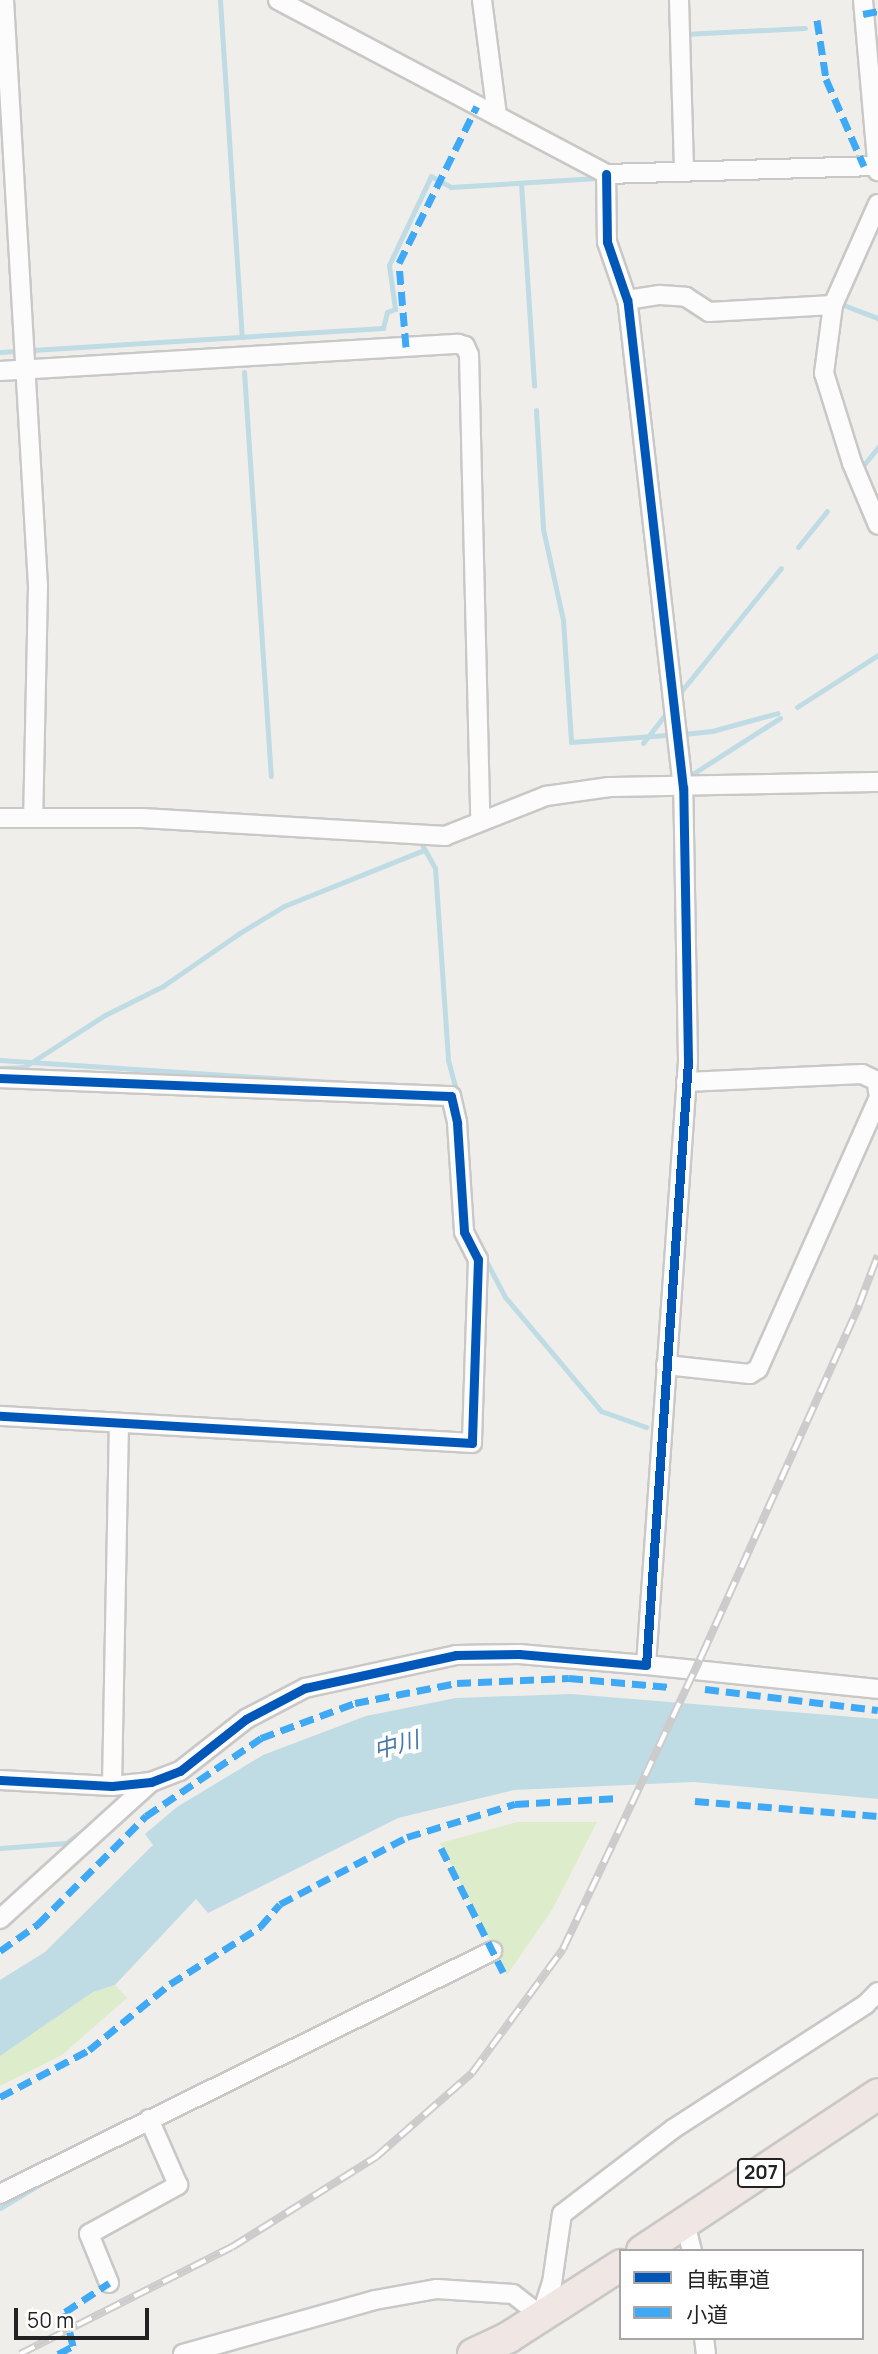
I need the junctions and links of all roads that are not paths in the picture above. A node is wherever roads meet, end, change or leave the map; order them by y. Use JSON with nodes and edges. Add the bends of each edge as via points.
{"nodes":[{"id":1,"x":4,"y":0,"type":"edge"},
{"id":2,"x":278,"y":0,"type":"edge"},
{"id":3,"x":482,"y":0,"type":"edge"},
{"id":4,"x":679,"y":0,"type":"edge"},
{"id":5,"x":863,"y":0,"type":"edge"},
{"id":6,"x":497,"y":116,"type":"junction"},
{"id":7,"x":878,"y":167,"type":"edge"},
{"id":8,"x":684,"y":171,"type":"junction"},
{"id":9,"x":606,"y":174,"type":"junction"},
{"id":10,"x":878,"y":204,"type":"edge"},
{"id":11,"x":626,"y":300,"type":"junction"},
{"id":12,"x":833,"y":305,"type":"junction"},
{"id":13,"x":25,"y":365,"type":"junction"},
{"id":14,"x":0,"y":371,"type":"edge"},
{"id":15,"x":878,"y":525,"type":"edge"},
{"id":16,"x":878,"y":782,"type":"edge"},
{"id":17,"x":683,"y":788,"type":"junction"},
{"id":18,"x":0,"y":818,"type":"edge"},
{"id":19,"x":33,"y":818,"type":"junction"},
{"id":20,"x":480,"y":821,"type":"junction"},
{"id":21,"x":0,"y":1078,"type":"edge"},
{"id":22,"x":686,"y":1082,"type":"junction"},
{"id":23,"x":878,"y":1092,"type":"edge"},
{"id":24,"x":878,"y":1100,"type":"edge"},
{"id":25,"x":666,"y":1365,"type":"junction"},
{"id":26,"x":0,"y":1416,"type":"edge"},
{"id":27,"x":119,"y":1423,"type":"junction"},
{"id":28,"x":646,"y":1665,"type":"junction"},
{"id":29,"x":878,"y":1689,"type":"edge"},
{"id":30,"x":0,"y":1780,"type":"edge"},
{"id":31,"x":151,"y":1782,"type":"junction"},
{"id":32,"x":112,"y":1786,"type":"junction"},
{"id":33,"x":0,"y":1919,"type":"edge"},
{"id":34,"x":492,"y":1951,"type":"dead end"},
{"id":35,"x":878,"y":1992,"type":"edge"},
{"id":36,"x":878,"y":2094,"type":"edge"},
{"id":37,"x":153,"y":2127,"type":"junction"},
{"id":38,"x":0,"y":2194,"type":"edge"},
{"id":39,"x":688,"y":2237,"type":"edge"},
{"id":40,"x":649,"y":2249,"type":"edge"},
{"id":41,"x":619,"y":2265,"type":"edge"},
{"id":42,"x":109,"y":2283,"type":"dead end"},
{"id":43,"x":541,"y":2316,"type":"junction"},
{"id":44,"x":183,"y":2354,"type":"edge"},
{"id":45,"x":473,"y":2354,"type":"edge"}],
"edges":[{"from":1,"to":13,"type":"street"},
{"from":2,"to":6,"type":"street"},
{"from":3,"to":6,"type":"street"},
{"from":4,"to":8,"type":"street"},
{"from":5,"to":7,"type":"street"},
{"from":6,"to":9,"type":"street"},
{"from":7,"to":8,"type":"street"},
{"from":8,"to":9,"type":"street"},
{"from":9,"to":11,"type":"street","via":[[607,242]]},
{"from":10,"to":12,"type":"street"},
{"from":11,"to":12,"type":"street","via":[[686,297],[709,312]]},
{"from":11,"to":17,"type":"street"},
{"from":12,"to":15,"type":"street","via":[[824,373],[852,463]]},
{"from":13,"to":14,"type":"street"},
{"from":13,"to":19,"type":"street","via":[[38,586]]},
{"from":13,"to":20,"type":"street","via":[[465,346],[469,355]]},
{"from":16,"to":17,"type":"street"},
{"from":17,"to":20,"type":"street","via":[[608,788],[546,796]]},
{"from":17,"to":22,"type":"street"},
{"from":18,"to":19,"type":"street"},
{"from":19,"to":20,"type":"street","via":[[142,818],[445,836]]},
{"from":21,"to":27,"type":"street","via":[[451,1097],[464,1232],[478,1259],[472,1443]]},
{"from":22,"to":23,"type":"street","via":[[862,1074],[877,1081]]},
{"from":22,"to":25,"type":"street"},
{"from":24,"to":25,"type":"street","via":[[758,1369],[750,1374]]},
{"from":25,"to":28,"type":"street"},
{"from":26,"to":27,"type":"street"},
{"from":27,"to":32,"type":"street"},
{"from":28,"to":29,"type":"street"},
{"from":28,"to":31,"type":"street","via":[[519,1654],[456,1655],[305,1688],[246,1719],[180,1771]]},
{"from":30,"to":32,"type":"street"},
{"from":31,"to":32,"type":"street"},
{"from":31,"to":33,"type":"street"},
{"from":34,"to":37,"type":"street"},
{"from":35,"to":43,"type":"street","via":[[673,2129],[562,2214],[552,2283]]},
{"from":36,"to":39,"type":"highway","number":"207"},
{"from":37,"to":38,"type":"street"},
{"from":37,"to":42,"type":"street","via":[[178,2185],[89,2234]]},
{"from":39,"to":40,"type":"highway","number":"207"},
{"from":41,"to":43,"type":"highway"},
{"from":43,"to":44,"type":"street","via":[[513,2294],[437,2290],[375,2300]]},
{"from":43,"to":45,"type":"highway"}]}
